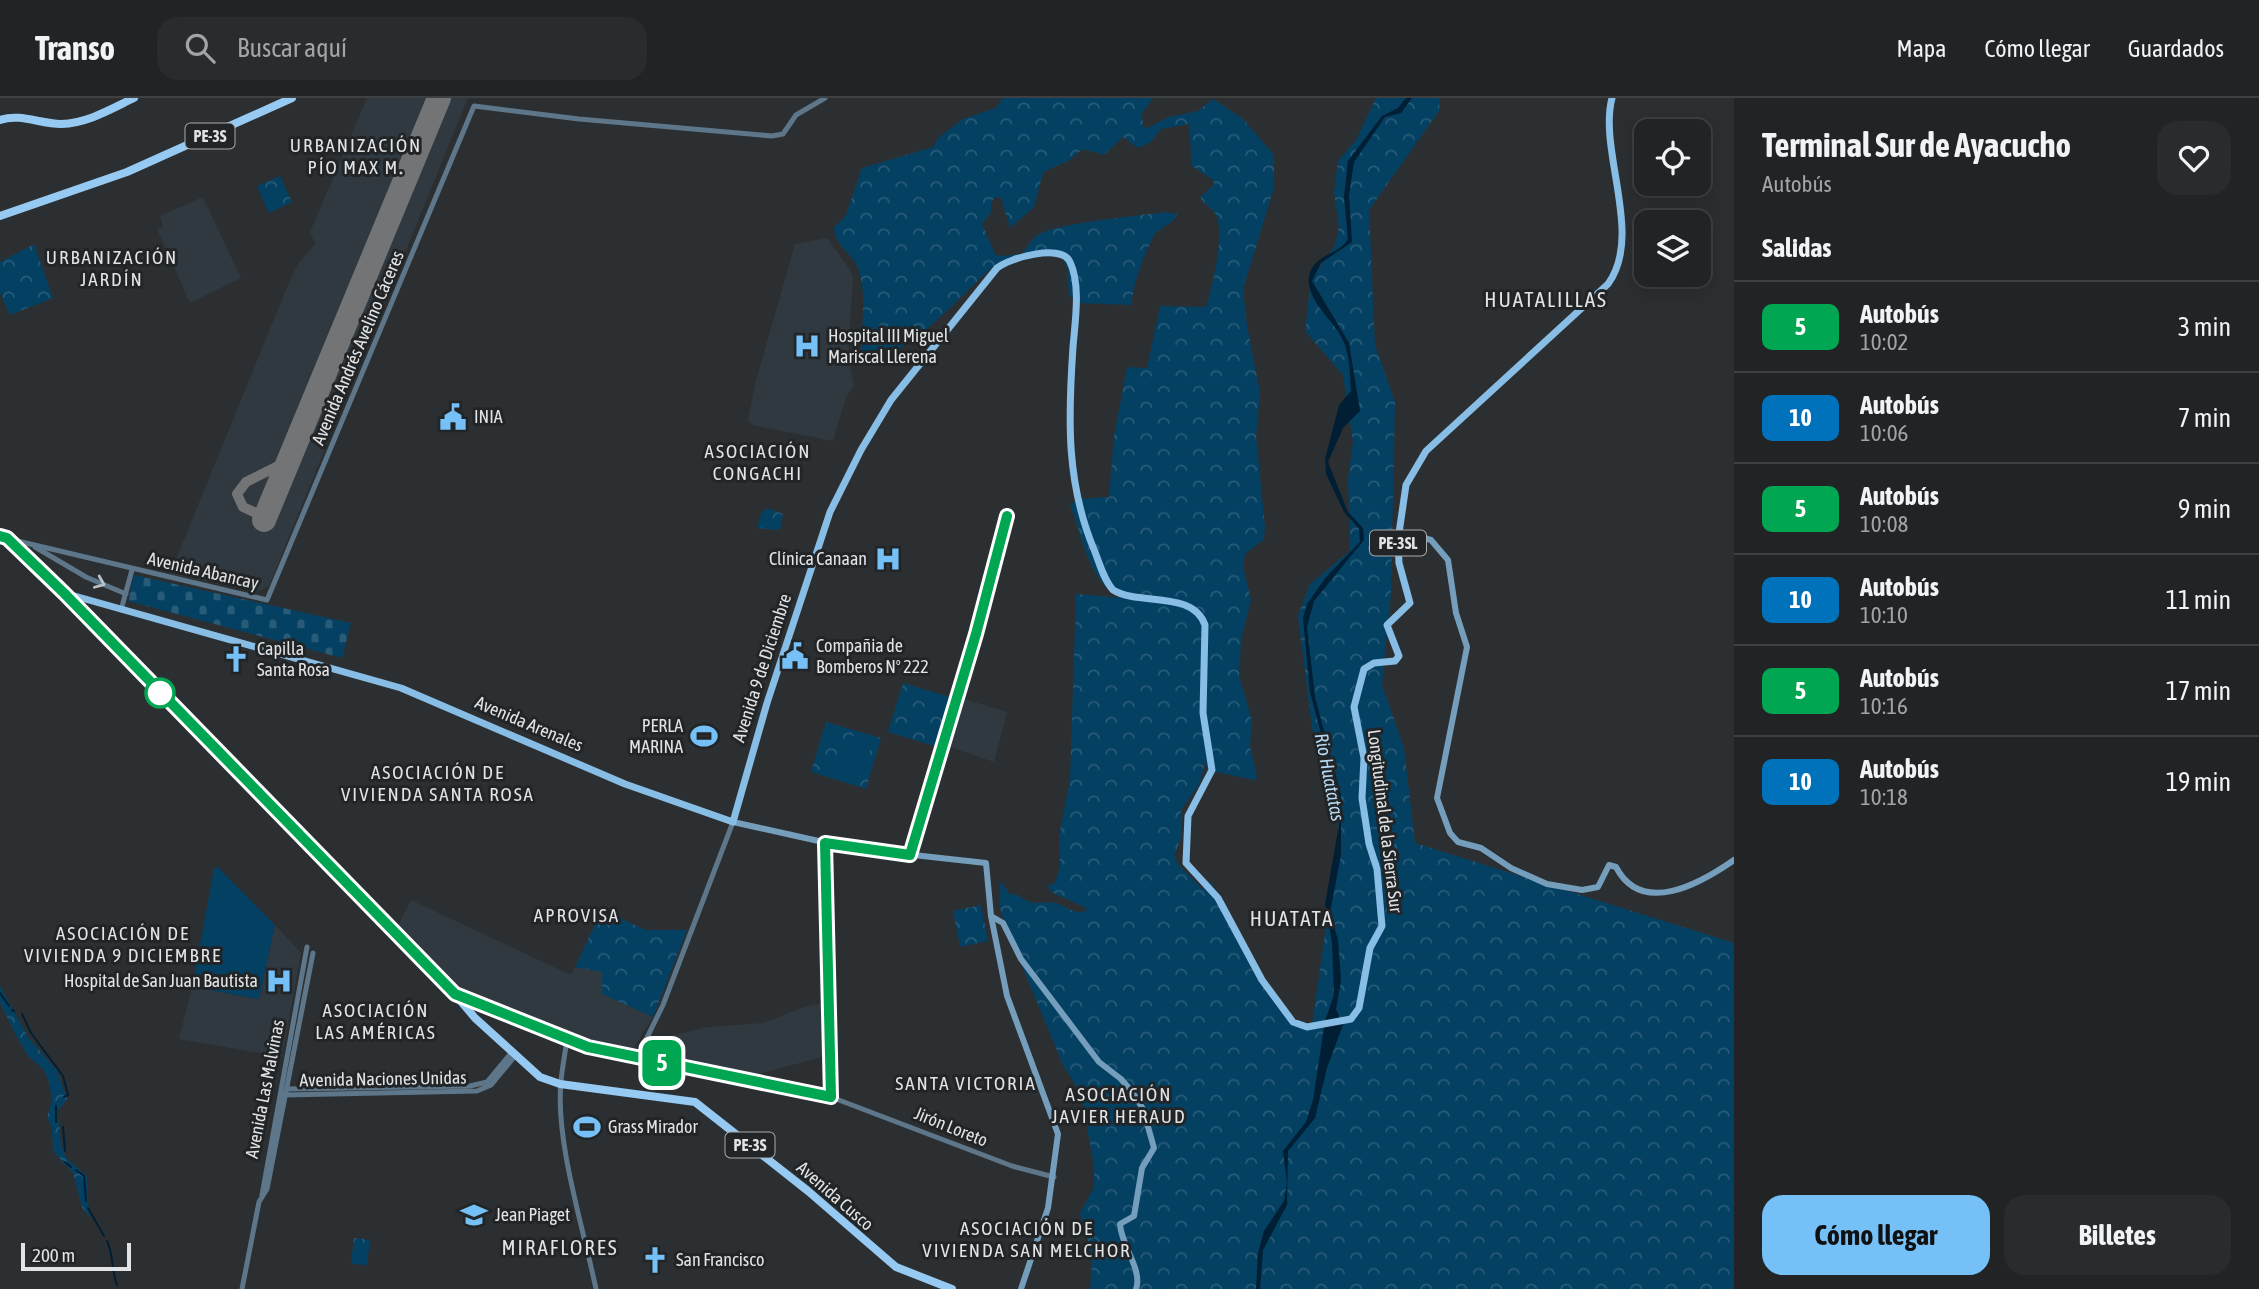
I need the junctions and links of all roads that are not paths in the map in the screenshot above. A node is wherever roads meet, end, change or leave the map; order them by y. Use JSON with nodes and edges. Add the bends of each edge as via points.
{"nodes":[{"id":1,"x":134,"y":98,"type":"edge"},
{"id":2,"x":292,"y":98,"type":"edge"},
{"id":3,"x":825,"y":98,"type":"edge"},
{"id":4,"x":1612,"y":98,"type":"edge"},
{"id":5,"x":0,"y":120,"type":"edge"},
{"id":6,"x":0,"y":216,"type":"edge"},
{"id":7,"x":963,"y":312,"type":"joint"},
{"id":8,"x":3,"y":537,"type":"edge"},
{"id":9,"x":32,"y":545,"type":"junction"},
{"id":10,"x":1398,"y":551,"type":"junction"},
{"id":11,"x":86,"y":559,"type":"junction"},
{"id":12,"x":132,"y":570,"type":"junction"},
{"id":13,"x":80,"y":573,"type":"junction"},
{"id":14,"x":64,"y":593,"type":"junction"},
{"id":15,"x":126,"y":594,"type":"junction"},
{"id":16,"x":267,"y":600,"type":"joint"},
{"id":17,"x":121,"y":610,"type":"junction"},
{"id":18,"x":733,"y":822,"type":"junction"},
{"id":19,"x":1734,"y":860,"type":"edge"},
{"id":20,"x":991,"y":916,"type":"junction"},
{"id":21,"x":307,"y":947,"type":"dead end"},
{"id":22,"x":313,"y":953,"type":"dead end"},
{"id":23,"x":455,"y":994,"type":"junction"},
{"id":24,"x":567,"y":1040,"type":"junction"},
{"id":25,"x":513,"y":1055,"type":"junction"},
{"id":26,"x":637,"y":1058,"type":"junction"},
{"id":27,"x":561,"y":1084,"type":"junction"},
{"id":28,"x":283,"y":1092,"type":"junction"},
{"id":29,"x":1054,"y":1177,"type":"junction"},
{"id":30,"x":1021,"y":1288,"type":"edge"},
{"id":31,"x":242,"y":1289,"type":"edge"},
{"id":32,"x":596,"y":1289,"type":"edge"},
{"id":33,"x":952,"y":1289,"type":"edge"},
{"id":34,"x":1136,"y":1289,"type":"edge"}],
"edges":[{"from":1,"to":5,"type":"highway","via":[[72,123],[15,117]]},
{"from":2,"to":6,"type":"highway","number":"PE-3S","via":[[127,172]]},
{"from":3,"to":16,"type":"street","name":"Avenida Andrés Avelino Cáceres","via":[[776,135],[474,106]]},
{"from":4,"to":10,"type":"main road","name":"Longitudinal de la Sierra Sur","number":"PE-3SL","via":[[1608,123],[1619,178],[1621,256],[1616,272],[1421,456],[1406,485]]},
{"from":7,"to":10,"type":"main road","name":"Longitudinal de la Sierra Sur","number":"PE-3SL","via":[[1002,264],[1055,251],[1071,263],[1075,303],[1069,449],[1084,527],[1113,590],[1130,598],[1191,608],[1205,625],[1203,713],[1212,770],[1188,816],[1186,863],[1218,898],[1262,980],[1300,1026],[1347,1020],[1358,1013],[1370,948],[1382,926],[1377,869],[1362,799],[1364,758],[1354,707],[1366,666],[1395,661],[1399,656],[1386,629],[1389,620],[1410,603]]},
{"from":7,"to":18,"type":"main road","name":"Avenida 9 de Diciembre","number":"PE-3SL","via":[[883,411],[830,512]]},
{"from":8,"to":9,"type":"street"},
{"from":8,"to":14,"type":"highway","name":"Avenida Cusco","number":"PE-3S"},
{"from":9,"to":11,"type":"street","name":"Avenida Abancay"},
{"from":9,"to":13,"type":"street"},
{"from":10,"to":19,"type":"main road","via":[[1424,538],[1441,550],[1448,560],[1467,647],[1437,798],[1458,842],[1481,848],[1547,884],[1582,890],[1598,887],[1609,865],[1616,867],[1630,886],[1655,894],[1696,883]]},
{"from":11,"to":12,"type":"street","name":"Avenida Abancay"},
{"from":11,"to":13,"type":"street"},
{"from":12,"to":15,"type":"street"},
{"from":12,"to":16,"type":"street","name":"Avenida Abancay"},
{"from":13,"to":15,"type":"street","one_way":true},
{"from":14,"to":17,"type":"main road","name":"Avenida Arenales"},
{"from":14,"to":23,"type":"highway","name":"Avenida Cusco","number":"PE-3S","via":[[299,840]]},
{"from":15,"to":17,"type":"street"},
{"from":17,"to":18,"type":"main road","name":"Avenida Arenales","via":[[401,688],[625,784]]},
{"from":18,"to":20,"type":"main road","name":"Avenida Arenales","via":[[850,848],[986,863]]},
{"from":18,"to":26,"type":"street","name":"Avenida 9 de Diciembre","via":[[667,995]]},
{"from":20,"to":29,"type":"main road","via":[[1007,996],[1058,1134]]},
{"from":20,"to":34,"type":"main road","via":[[1003,923],[1021,959],[1099,1062],[1121,1079],[1143,1109],[1154,1148],[1142,1168],[1134,1216],[1121,1224],[1123,1242],[1136,1271]]},
{"from":21,"to":28,"type":"street","name":"Avenida Las Malvinas"},
{"from":22,"to":28,"type":"street","name":"Avenida Las Malvinas"},
{"from":23,"to":24,"type":"street","name":"Jirón Loreto"},
{"from":23,"to":25,"type":"highway","name":"Avenida Cusco","number":"PE-3S"},
{"from":24,"to":26,"type":"street","name":"Jirón Loreto","via":[[593,1052]]},
{"from":24,"to":27,"type":"street"},
{"from":25,"to":27,"type":"highway","name":"Avenida Cusco","number":"PE-3S","via":[[540,1077]]},
{"from":25,"to":28,"type":"street","name":"Avenida Naciones Unidas","via":[[491,1085],[477,1091]]},
{"from":26,"to":29,"type":"street","name":"Jirón Loreto","via":[[839,1100],[1012,1166]]},
{"from":27,"to":32,"type":"street","via":[[574,1191]]},
{"from":27,"to":33,"type":"highway","name":"Avenida Cusco","number":"PE-3S","via":[[695,1102],[876,1252],[909,1274]]},
{"from":28,"to":31,"type":"street","name":"Avenida Las Malvinas"},
{"from":29,"to":30,"type":"main road"}]}
